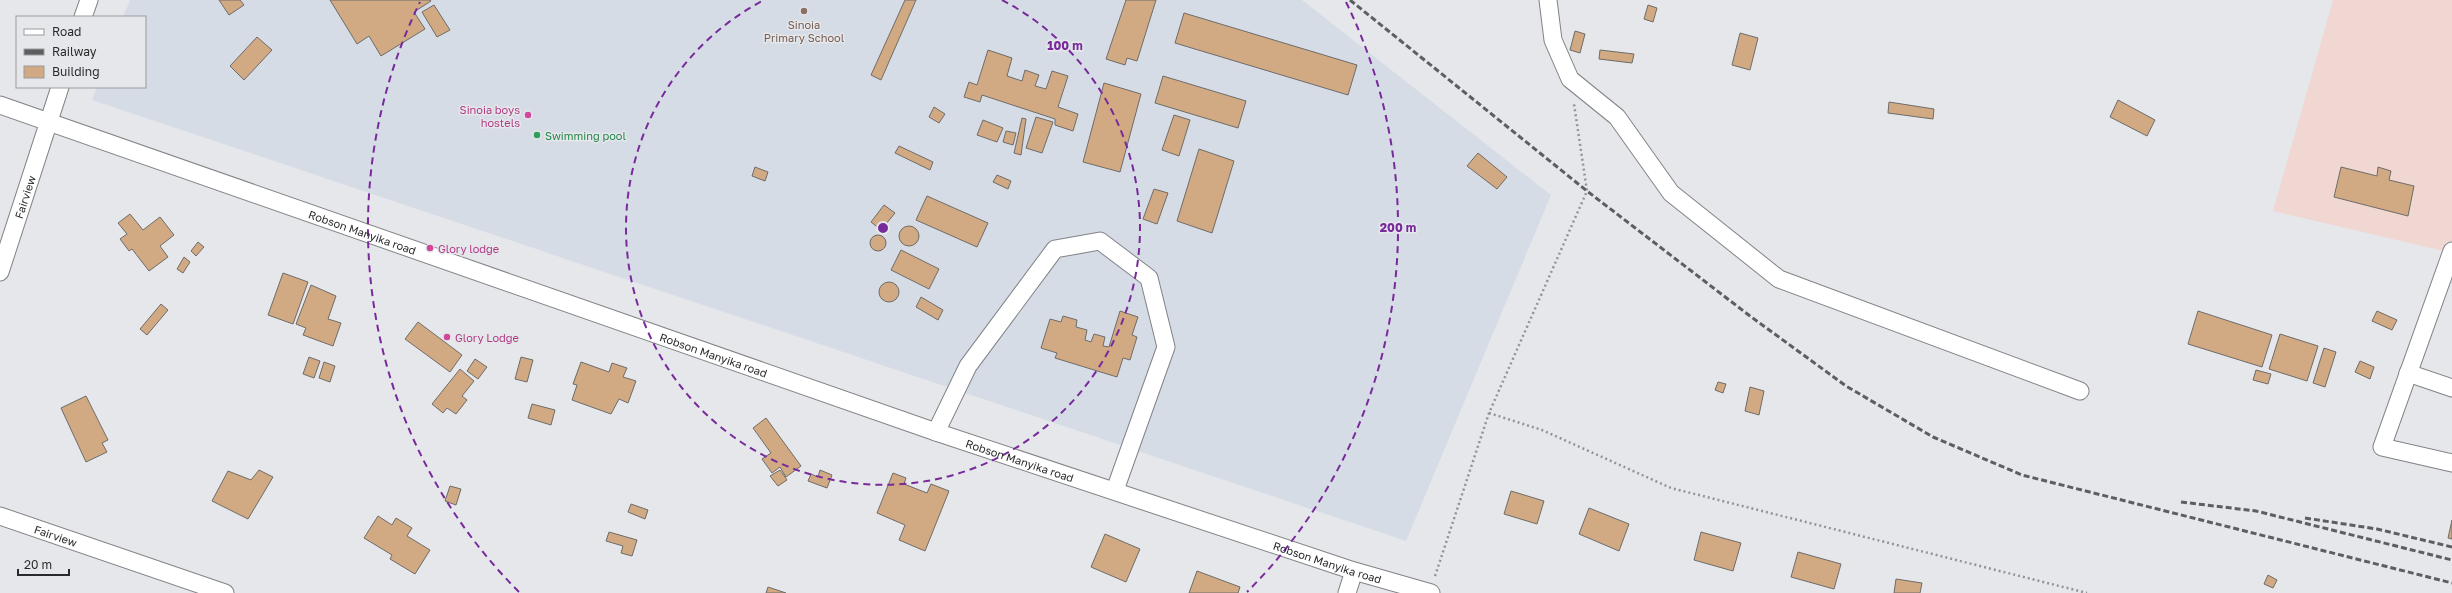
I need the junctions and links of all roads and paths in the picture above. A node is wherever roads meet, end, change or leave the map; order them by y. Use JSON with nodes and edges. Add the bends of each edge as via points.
{"nodes":[{"id":1,"x":89,"y":0,"type":"edge"},
{"id":2,"x":1548,"y":0,"type":"edge"},
{"id":3,"x":83,"y":16,"type":"edge"},
{"id":4,"x":1570,"y":79,"type":"junction"},
{"id":5,"x":60,"y":88,"type":"edge"},
{"id":6,"x":0,"y":105,"type":"edge"},
{"id":7,"x":48,"y":122,"type":"junction"},
{"id":8,"x":2452,"y":251,"type":"edge"},
{"id":9,"x":0,"y":272,"type":"edge"},
{"id":10,"x":2408,"y":373,"type":"junction"},
{"id":11,"x":2452,"y":388,"type":"edge"},
{"id":12,"x":2080,"y":391,"type":"dead end"},
{"id":13,"x":1490,"y":413,"type":"junction"},
{"id":14,"x":936,"y":432,"type":"junction"},
{"id":15,"x":2452,"y":463,"type":"edge"},
{"id":16,"x":1115,"y":490,"type":"junction"},
{"id":17,"x":0,"y":516,"type":"edge"},
{"id":18,"x":1354,"y":571,"type":"junction"},
{"id":19,"x":225,"y":593,"type":"edge"},
{"id":20,"x":1347,"y":593,"type":"edge"},
{"id":21,"x":1431,"y":593,"type":"edge"},
{"id":22,"x":2087,"y":593,"type":"edge"}],
"edges":[{"from":1,"to":3,"type":"street"},
{"from":2,"to":4,"type":"street","via":[[1553,40]]},
{"from":4,"to":12,"type":"street","via":[[1617,117],[1671,192],[1779,279]]},
{"from":4,"to":13,"type":"path","via":[[1587,191]]},
{"from":5,"to":7,"type":"street","name":"Fairview"},
{"from":6,"to":7,"type":"street","name":"Robson Manyika road"},
{"from":7,"to":9,"type":"street","name":"Fairview"},
{"from":7,"to":14,"type":"street","name":"Robson Manyika road"},
{"from":8,"to":10,"type":"street"},
{"from":10,"to":11,"type":"street"},
{"from":10,"to":15,"type":"street","via":[[2382,447]]},
{"from":13,"to":21,"type":"path"},
{"from":13,"to":22,"type":"path","via":[[1542,430],[1671,488]]},
{"from":14,"to":16,"type":"street","name":"Robson Manyika road"},
{"from":14,"to":16,"type":"street","via":[[968,366],[1055,249],[1100,241],[1149,278],[1166,347]]},
{"from":16,"to":18,"type":"street","name":"Robson Manyika road"},
{"from":17,"to":19,"type":"street","name":"Fairview"},
{"from":18,"to":20,"type":"street"},
{"from":18,"to":21,"type":"street","name":"Robson Manyika road"}]}
